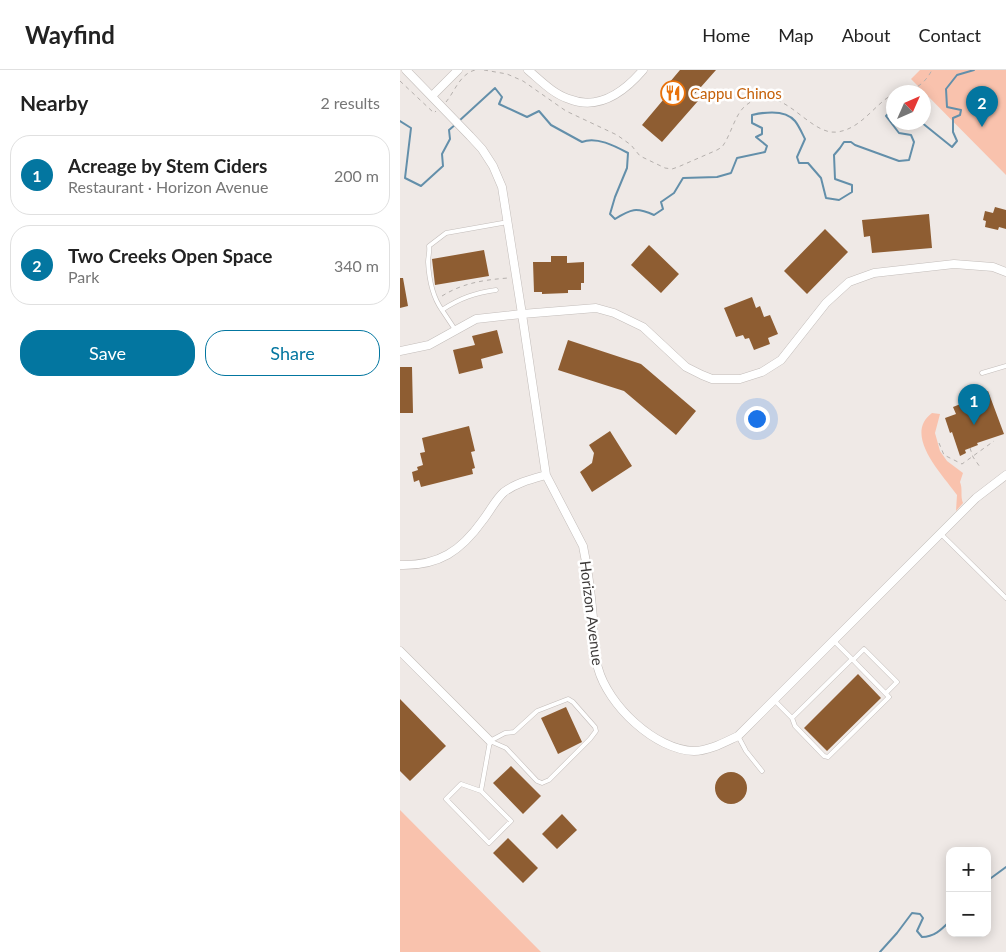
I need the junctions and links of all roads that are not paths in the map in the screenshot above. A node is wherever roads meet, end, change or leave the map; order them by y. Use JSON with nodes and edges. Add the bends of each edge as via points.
{"nodes":[{"id":1,"x":458,"y":70,"type":"edge"},
{"id":2,"x":528,"y":70,"type":"edge"},
{"id":3,"x":643,"y":70,"type":"edge"},
{"id":4,"x":405,"y":71,"type":"edge"},
{"id":5,"x":432,"y":96,"type":"junction"},
{"id":6,"x":508,"y":222,"type":"junction"},
{"id":7,"x":1006,"y":272,"type":"edge"},
{"id":8,"x":496,"y":290,"type":"dead end"},
{"id":9,"x":442,"y":310,"type":"junction"},
{"id":10,"x":522,"y":314,"type":"junction"},
{"id":11,"x":456,"y":331,"type":"junction"},
{"id":12,"x":400,"y":351,"type":"edge"},
{"id":13,"x":1006,"y":366,"type":"edge"},
{"id":14,"x":982,"y":373,"type":"dead end"},
{"id":15,"x":546,"y":474,"type":"junction"},
{"id":16,"x":1006,"y":475,"type":"edge"},
{"id":17,"x":941,"y":534,"type":"junction"},
{"id":18,"x":400,"y":566,"type":"edge"},
{"id":19,"x":1006,"y":598,"type":"edge"},
{"id":20,"x":834,"y":641,"type":"junction"},
{"id":21,"x":400,"y":651,"type":"edge"},
{"id":22,"x":853,"y":659,"type":"junction"},
{"id":23,"x":886,"y":693,"type":"junction"},
{"id":24,"x":774,"y":700,"type":"junction"},
{"id":25,"x":792,"y":718,"type":"junction"},
{"id":26,"x":738,"y":736,"type":"junction"},
{"id":27,"x":490,"y":741,"type":"junction"},
{"id":28,"x":762,"y":771,"type":"dead end"},
{"id":29,"x":481,"y":791,"type":"junction"}],
"edges":[{"from":1,"to":5,"type":"street"},
{"from":2,"to":3,"type":"street","via":[[568,99],[592,102],[615,96]]},
{"from":4,"to":5,"type":"street","name":"Horizon Avenue"},
{"from":5,"to":6,"type":"street","name":"Horizon Avenue","via":[[482,149],[502,186]]},
{"from":6,"to":9,"type":"lane","via":[[446,233],[429,246],[431,285]]},
{"from":6,"to":10,"type":"street","name":"Horizon Avenue"},
{"from":7,"to":10,"type":"street","via":[[993,267],[954,264],[874,273],[849,282],[826,303],[781,360],[762,372],[740,379],[712,379],[695,372],[643,327],[614,313],[596,308]]},
{"from":8,"to":9,"type":"lane","via":[[478,292]]},
{"from":9,"to":11,"type":"lane"},
{"from":10,"to":11,"type":"street","via":[[476,319]]},
{"from":10,"to":15,"type":"street","name":"Horizon Avenue"},
{"from":11,"to":12,"type":"street","via":[[429,346]]},
{"from":13,"to":14,"type":"lane"},
{"from":15,"to":18,"type":"street","via":[[514,485],[502,494],[473,535],[457,550],[438,561]]},
{"from":15,"to":26,"type":"street","name":"Horizon Avenue","via":[[583,546],[591,593],[597,667],[610,694],[645,731],[668,746],[696,751]]},
{"from":16,"to":17,"type":"street","name":"Horizon Avenue","via":[[982,493]]},
{"from":17,"to":19,"type":"lane"},
{"from":17,"to":20,"type":"street","name":"Horizon Avenue"},
{"from":20,"to":22,"type":"lane"},
{"from":20,"to":24,"type":"street","name":"Horizon Avenue"},
{"from":21,"to":27,"type":"street"},
{"from":22,"to":23,"type":"lane"},
{"from":22,"to":23,"type":"lane","via":[[864,649],[897,682]]},
{"from":22,"to":25,"type":"lane"},
{"from":23,"to":25,"type":"lane","via":[[889,697],[828,757],[795,726]]},
{"from":24,"to":25,"type":"lane"},
{"from":24,"to":26,"type":"street","name":"Horizon Avenue"},
{"from":26,"to":28,"type":"lane"},
{"from":27,"to":27,"type":"lane","via":[[514,732],[537,711],[568,699],[596,731],[554,776],[542,783],[506,748]]},
{"from":27,"to":29,"type":"lane"},
{"from":29,"to":29,"type":"lane","via":[[512,821],[490,843],[446,799],[461,784]]}]}
